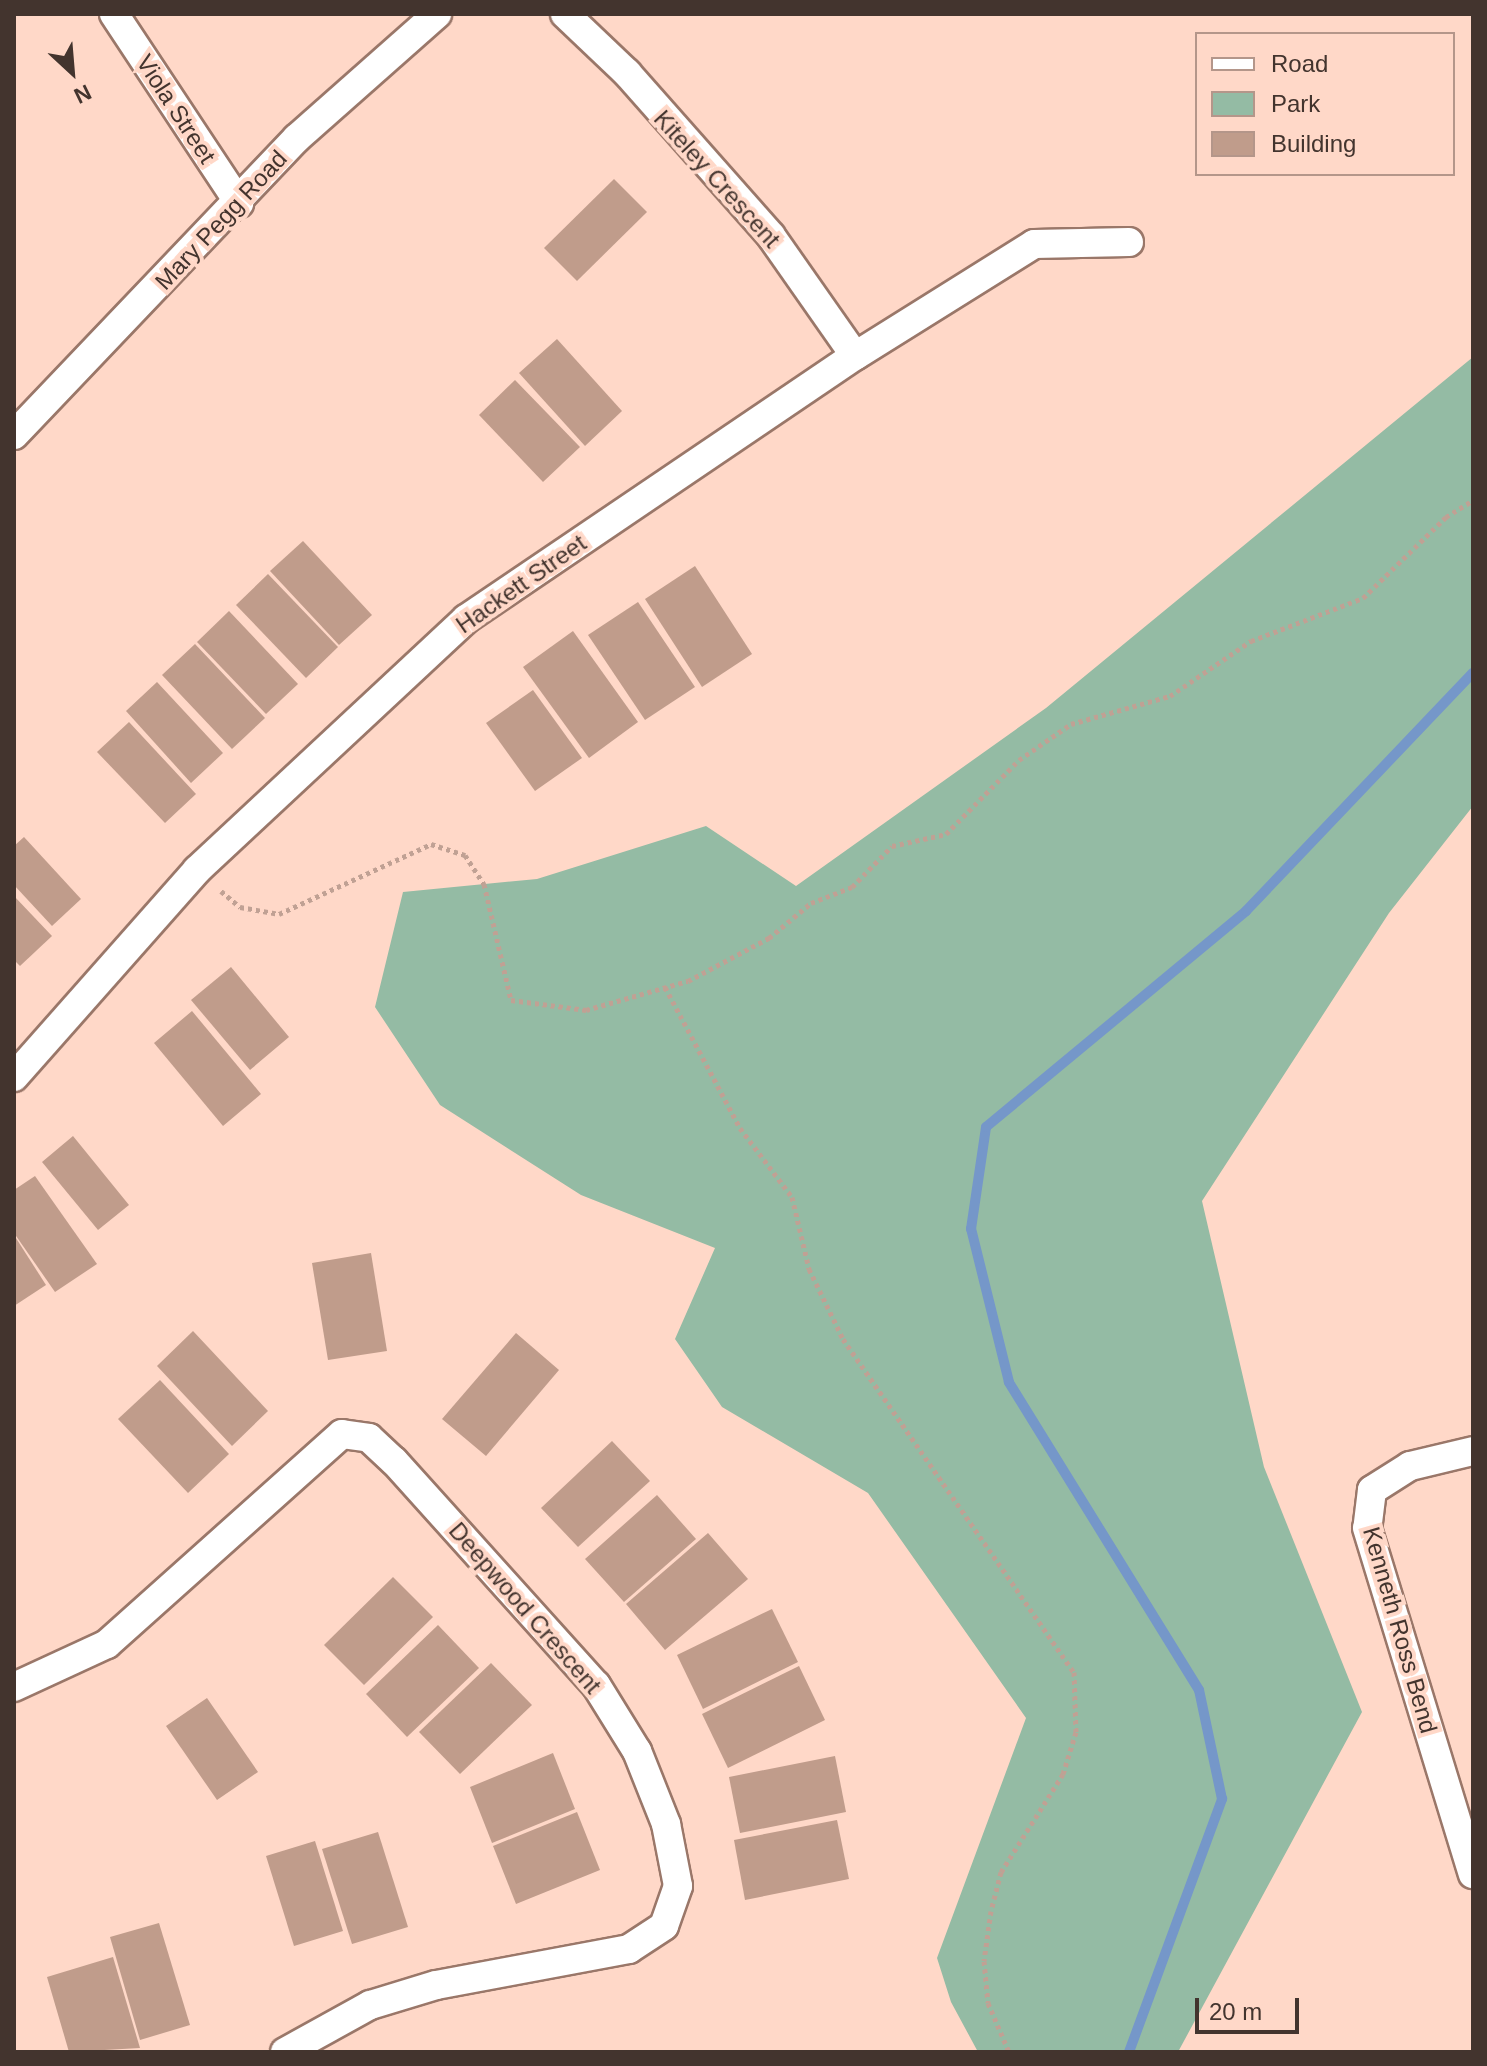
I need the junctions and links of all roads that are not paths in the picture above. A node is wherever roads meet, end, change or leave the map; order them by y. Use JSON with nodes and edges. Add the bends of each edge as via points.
{"nodes":[{"id":1,"x":114,"y":14,"type":"edge"},
{"id":2,"x":437,"y":14,"type":"edge"},
{"id":3,"x":565,"y":14,"type":"edge"},
{"id":4,"x":239,"y":203,"type":"junction"},
{"id":5,"x":1129,"y":242,"type":"dead end"},
{"id":6,"x":855,"y":356,"type":"junction"},
{"id":7,"x":14,"y":435,"type":"edge"},
{"id":8,"x":14,"y":1077,"type":"edge"},
{"id":9,"x":1473,"y":1451,"type":"edge"},
{"id":10,"x":14,"y":1687,"type":"edge"},
{"id":11,"x":1473,"y":1874,"type":"edge"},
{"id":12,"x":285,"y":2052,"type":"edge"}],
"edges":[{"from":1,"to":4,"type":"street","name":"Viola Street"},
{"from":2,"to":4,"type":"street","name":"Mary Pegg Road","via":[[297,138]]},
{"from":3,"to":6,"type":"street","name":"Kiteley Crescent","via":[[627,73],[771,236]]},
{"from":4,"to":7,"type":"street","name":"Mary Pegg Road"},
{"from":5,"to":6,"type":"street","name":"Hackett Street","via":[[1034,244]]},
{"from":6,"to":8,"type":"street","name":"Hackett Street","via":[[466,619],[197,870]]},
{"from":9,"to":11,"type":"street","name":"Kenneth Ross Bend","via":[[1410,1466],[1372,1490],[1367,1528]]},
{"from":10,"to":12,"type":"street","name":"Deepwood Crescent","via":[[107,1644],[342,1434],[369,1438],[394,1461],[596,1685],[637,1751],[666,1824],[678,1886],[664,1926],[646,1942],[623,1951],[436,1985],[381,2001],[338,2019]]}]}
